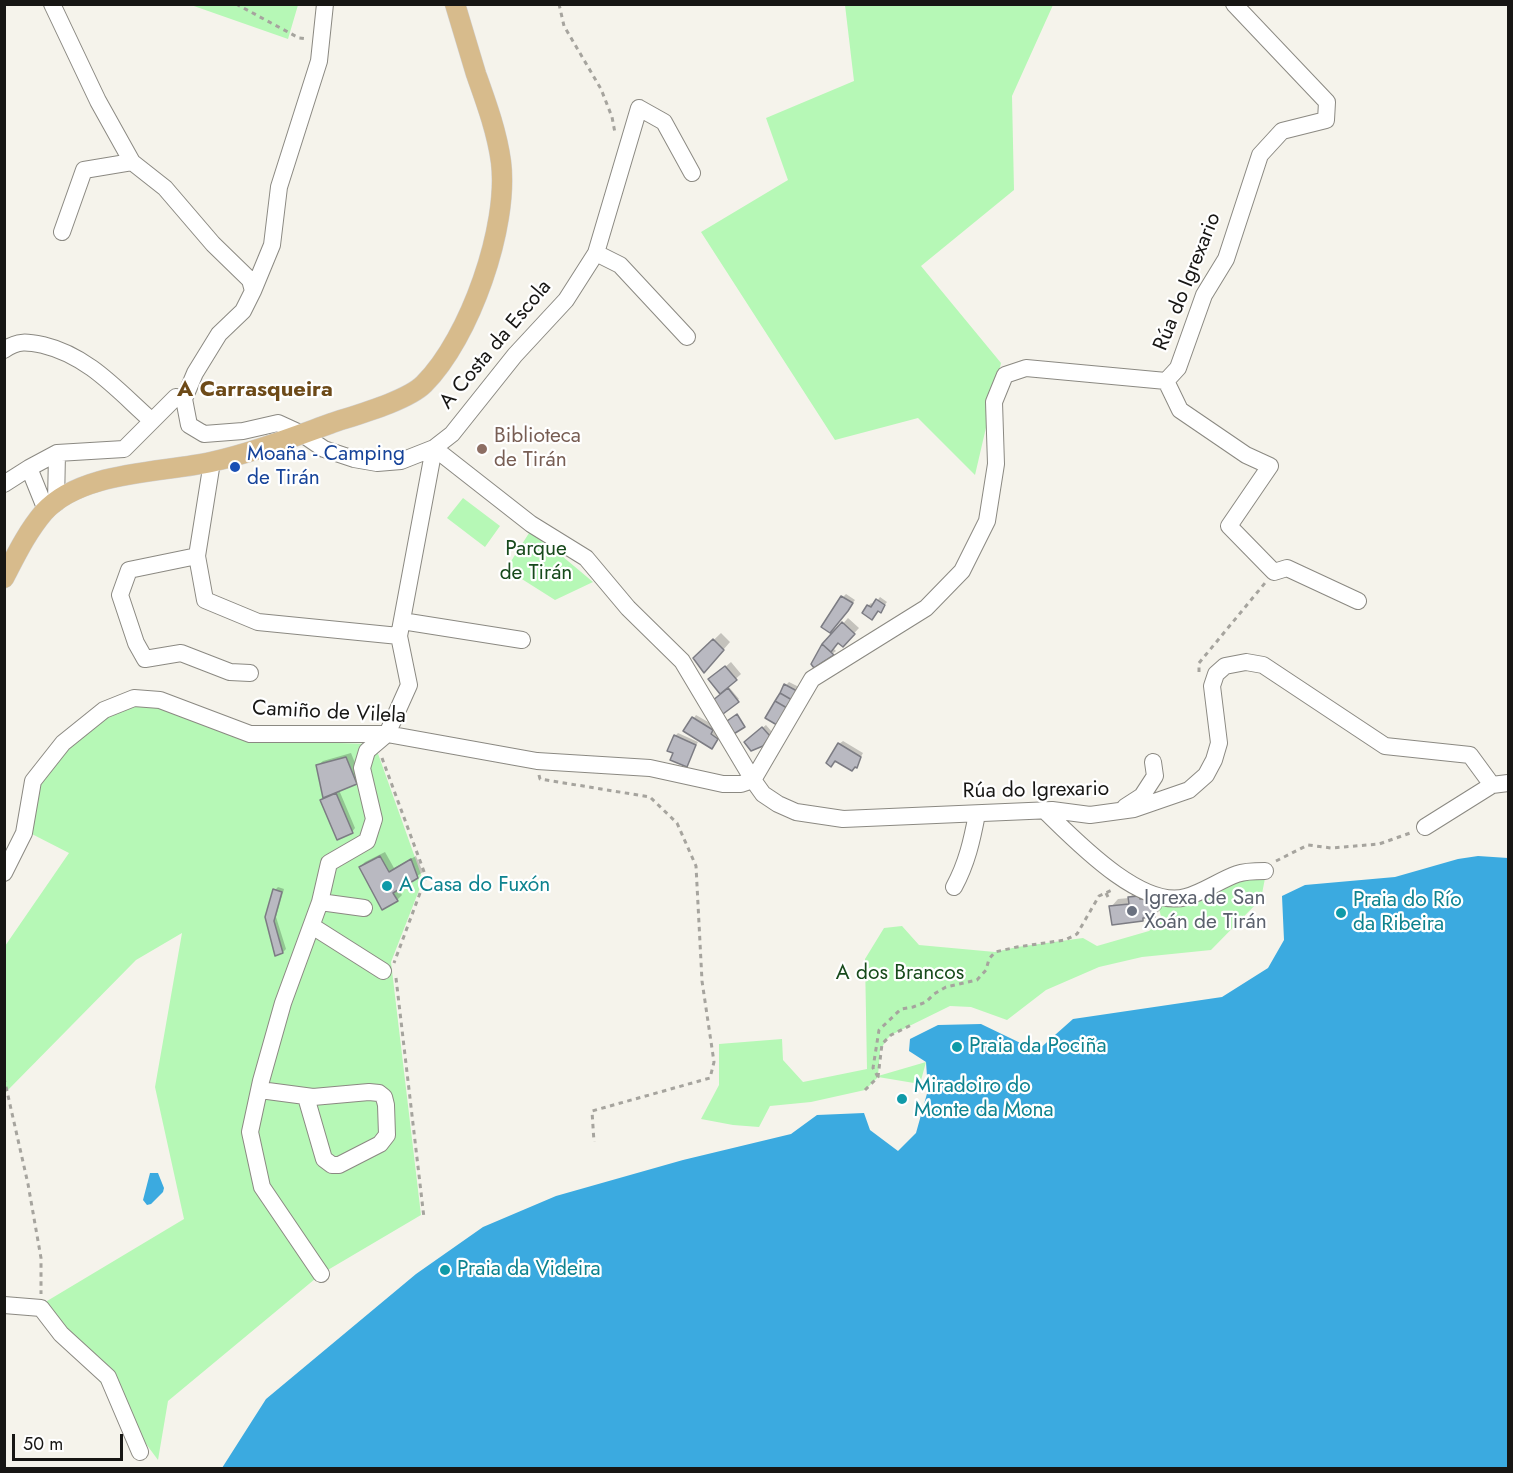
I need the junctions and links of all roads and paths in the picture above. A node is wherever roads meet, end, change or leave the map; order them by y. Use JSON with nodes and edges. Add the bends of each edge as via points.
{"nodes":[{"id":1,"x":52,"y":4,"type":"edge"},
{"id":2,"x":236,"y":4,"type":"edge"},
{"id":3,"x":325,"y":4,"type":"edge"},
{"id":4,"x":456,"y":4,"type":"edge"},
{"id":5,"x":559,"y":4,"type":"edge"},
{"id":6,"x":1234,"y":4,"type":"edge"},
{"id":7,"x":322,"y":40,"type":"junction"},
{"id":8,"x":616,"y":137,"type":"dead end"},
{"id":9,"x":132,"y":162,"type":"junction"},
{"id":10,"x":692,"y":173,"type":"dead end"},
{"id":11,"x":62,"y":232,"type":"dead end"},
{"id":12,"x":596,"y":253,"type":"junction"},
{"id":13,"x":253,"y":291,"type":"junction"},
{"id":14,"x":687,"y":337,"type":"dead end"},
{"id":15,"x":4,"y":350,"type":"edge"},
{"id":16,"x":1166,"y":381,"type":"junction"},
{"id":17,"x":184,"y":399,"type":"junction"},
{"id":18,"x":152,"y":422,"type":"junction"},
{"id":19,"x":302,"y":434,"type":"junction"},
{"id":20,"x":434,"y":448,"type":"junction"},
{"id":21,"x":57,"y":453,"type":"junction"},
{"id":22,"x":212,"y":462,"type":"junction"},
{"id":23,"x":29,"y":468,"type":"junction"},
{"id":24,"x":4,"y":484,"type":"edge"},
{"id":25,"x":51,"y":506,"type":"junction"},
{"id":26,"x":197,"y":556,"type":"junction"},
{"id":27,"x":1274,"y":572,"type":"junction"},
{"id":28,"x":4,"y":578,"type":"edge"},
{"id":29,"x":1358,"y":601,"type":"dead end"},
{"id":30,"x":401,"y":628,"type":"junction"},
{"id":31,"x":522,"y":639,"type":"dead end"},
{"id":32,"x":250,"y":673,"type":"dead end"},
{"id":33,"x":1214,"y":681,"type":"junction"},
{"id":34,"x":387,"y":734,"type":"junction"},
{"id":35,"x":537,"y":761,"type":"junction"},
{"id":36,"x":1153,"y":762,"type":"dead end"},
{"id":37,"x":753,"y":780,"type":"junction"},
{"id":38,"x":1500,"y":784,"type":"edge"},
{"id":39,"x":1044,"y":810,"type":"junction"},
{"id":40,"x":1117,"y":813,"type":"junction"},
{"id":41,"x":977,"y":814,"type":"junction"},
{"id":42,"x":1425,"y":827,"type":"joint"},
{"id":43,"x":1265,"y":871,"type":"joint"},
{"id":44,"x":4,"y":873,"type":"edge"},
{"id":45,"x":1130,"y":882,"type":"junction"},
{"id":46,"x":954,"y":887,"type":"dead end"},
{"id":47,"x":1106,"y":892,"type":"junction"},
{"id":48,"x":1109,"y":899,"type":"dead end"},
{"id":49,"x":320,"y":902,"type":"junction"},
{"id":50,"x":364,"y":908,"type":"dead end"},
{"id":51,"x":312,"y":926,"type":"junction"},
{"id":52,"x":391,"y":969,"type":"junction"},
{"id":53,"x":911,"y":1025,"type":"dead end"},
{"id":54,"x":878,"y":1077,"type":"junction"},
{"id":55,"x":4,"y":1078,"type":"edge"},
{"id":56,"x":260,"y":1090,"type":"junction"},
{"id":57,"x":865,"y":1090,"type":"dead end"},
{"id":58,"x":306,"y":1096,"type":"junction"},
{"id":59,"x":594,"y":1142,"type":"dead end"},
{"id":60,"x":424,"y":1218,"type":"dead end"},
{"id":61,"x":321,"y":1274,"type":"dead end"},
{"id":62,"x":4,"y":1305,"type":"edge"},
{"id":63,"x":40,"y":1308,"type":"junction"},
{"id":64,"x":140,"y":1452,"type":"dead end"}],
"edges":[{"from":1,"to":9,"type":"street"},
{"from":2,"to":7,"type":"path","via":[[299,38]]},
{"from":3,"to":7,"type":"street"},
{"from":4,"to":19,"type":"main road","via":[[501,162],[501,206],[483,276],[463,326],[422,386],[388,404]]},
{"from":5,"to":8,"type":"path","via":[[564,26],[601,89]]},
{"from":6,"to":16,"type":"street","name":"Rúa do Igrexario","via":[[1327,102],[1326,120],[1282,131],[1260,155],[1226,259],[1204,295],[1178,368]]},
{"from":7,"to":13,"type":"street","via":[[319,61],[279,187],[272,245]]},
{"from":9,"to":11,"type":"street","via":[[84,170]]},
{"from":9,"to":13,"type":"street","via":[[165,188],[249,280]]},
{"from":10,"to":12,"type":"street","name":"A Costa da Escola","via":[[664,122],[639,108]]},
{"from":12,"to":14,"type":"street","via":[[620,265]]},
{"from":12,"to":20,"type":"street","name":"A Costa da Escola","via":[[566,300],[514,355],[452,434]]},
{"from":13,"to":17,"type":"street","via":[[243,310],[219,334]]},
{"from":15,"to":18,"type":"street","via":[[25,341],[64,350],[91,366]]},
{"from":16,"to":27,"type":"street","via":[[1180,410],[1246,455],[1270,466],[1229,526]]},
{"from":16,"to":37,"type":"street","name":"Rúa do Igrexario","via":[[1026,368],[1005,375],[994,402],[996,464],[987,521],[962,572],[926,608],[812,679]]},
{"from":17,"to":18,"type":"street","via":[[176,397]]},
{"from":17,"to":19,"type":"street","name":"A Costa da Escola","via":[[189,425],[204,434],[278,423]]},
{"from":18,"to":21,"type":"street","via":[[124,449]]},
{"from":19,"to":20,"type":"street","name":"A Costa da Escola","via":[[324,449],[377,463],[401,461]]},
{"from":19,"to":22,"type":"main road"},
{"from":20,"to":30,"type":"street"},
{"from":20,"to":37,"type":"street","name":"Rúa do Igrexario","via":[[531,524],[586,558],[628,608],[682,661]]},
{"from":21,"to":23,"type":"street"},
{"from":21,"to":25,"type":"street"},
{"from":22,"to":25,"type":"main road","via":[[104,480],[70,492]]},
{"from":22,"to":26,"type":"street"},
{"from":23,"to":24,"type":"street"},
{"from":23,"to":25,"type":"street"},
{"from":25,"to":28,"type":"main road","via":[[27,534]]},
{"from":26,"to":30,"type":"street","via":[[205,600],[258,622]]},
{"from":26,"to":32,"type":"street","via":[[129,570],[120,595],[136,643],[145,660],[181,653],[230,672]]},
{"from":27,"to":29,"type":"street","via":[[1287,568]]},
{"from":27,"to":33,"type":"path","via":[[1198,663],[1199,675]]},
{"from":30,"to":31,"type":"street"},
{"from":30,"to":34,"type":"street","via":[[409,685]]},
{"from":33,"to":38,"type":"street","via":[[1226,666],[1246,662],[1263,665],[1385,746],[1470,755]]},
{"from":33,"to":40,"type":"street","name":"Rúa do Igrexario","via":[[1219,743],[1206,775],[1189,790]]},
{"from":34,"to":35,"type":"street","name":"Camiño de Vilela"},
{"from":34,"to":44,"type":"street","name":"Camiño de Vilela","via":[[250,734],[160,700],[134,698],[104,710],[63,743],[33,781],[24,833]]},
{"from":34,"to":49,"type":"street","via":[[367,751],[362,768],[374,819],[367,841],[329,863]]},
{"from":34,"to":52,"type":"path","via":[[379,750],[426,878]]},
{"from":35,"to":37,"type":"street","name":"Camiño de Vilela","via":[[650,768],[723,784]]},
{"from":35,"to":59,"type":"path","via":[[540,779],[650,797],[677,823],[696,866],[702,981],[714,1062],[710,1078],[592,1111]]},
{"from":36,"to":40,"type":"street","via":[[1155,776],[1142,796]]},
{"from":37,"to":41,"type":"street","name":"Rúa do Igrexario","via":[[763,794],[796,812],[843,819]]},
{"from":38,"to":42,"type":"street"},
{"from":39,"to":40,"type":"street","name":"Rúa do Igrexario","via":[[1090,815]]},
{"from":39,"to":41,"type":"street","name":"Rúa do Igrexario"},
{"from":39,"to":45,"type":"street","via":[[1091,856]]},
{"from":41,"to":46,"type":"street","via":[[965,867]]},
{"from":42,"to":43,"type":"path","via":[[1379,844],[1331,848],[1308,845],[1282,856]]},
{"from":43,"to":45,"type":"street","via":[[1239,873],[1184,897],[1163,898]]},
{"from":45,"to":47,"type":"path"},
{"from":47,"to":48,"type":"path"},
{"from":47,"to":54,"type":"path","via":[[1099,896],[1077,934],[1065,940],[995,952],[977,980],[946,987],[926,1002],[901,1009],[879,1030],[873,1068]]},
{"from":49,"to":50,"type":"street"},
{"from":49,"to":51,"type":"street"},
{"from":51,"to":52,"type":"street"},
{"from":51,"to":56,"type":"street","via":[[283,1003]]},
{"from":52,"to":60,"type":"path"},
{"from":53,"to":54,"type":"path","via":[[882,1044]]},
{"from":54,"to":57,"type":"path"},
{"from":55,"to":63,"type":"path","via":[[41,1258]]},
{"from":56,"to":58,"type":"street"},
{"from":56,"to":61,"type":"street","via":[[250,1132],[262,1187]]},
{"from":58,"to":58,"type":"street","via":[[324,1159],[332,1165],[380,1144],[387,1135],[386,1105],[379,1093]]},
{"from":62,"to":63,"type":"street"},
{"from":63,"to":64,"type":"street","via":[[61,1334],[108,1377]]}]}
